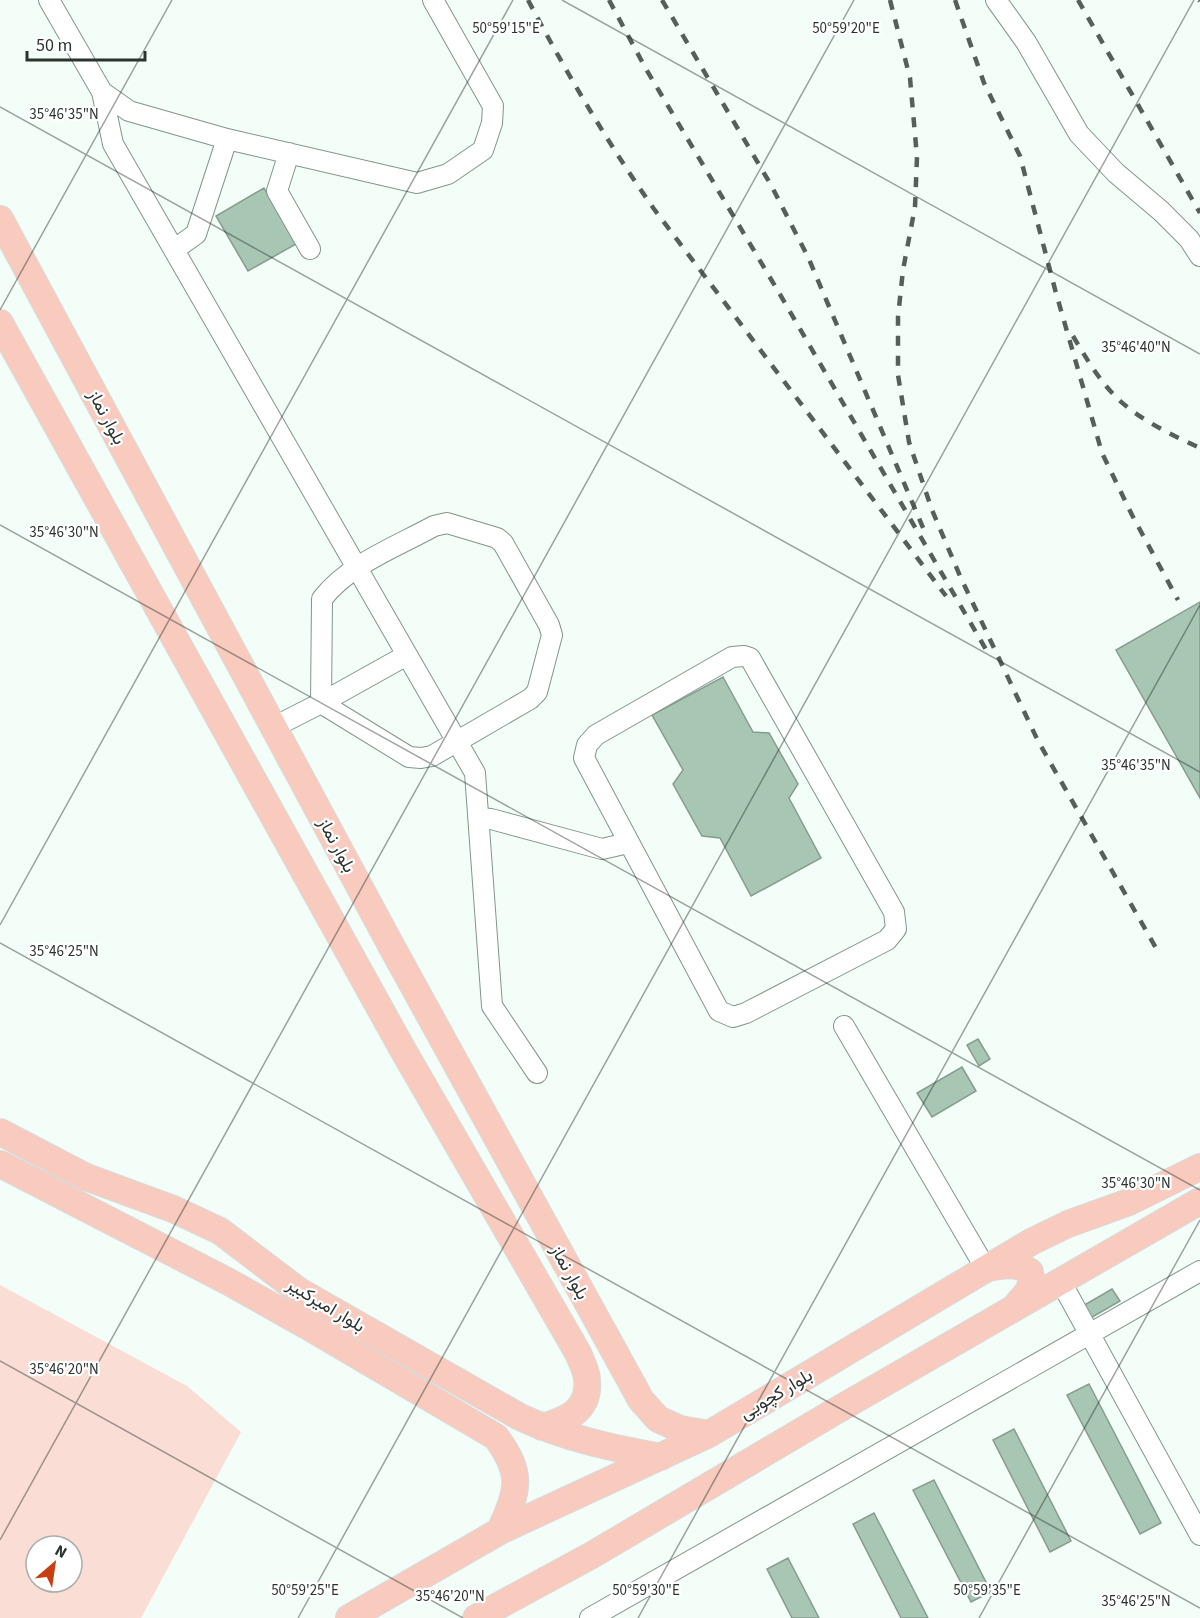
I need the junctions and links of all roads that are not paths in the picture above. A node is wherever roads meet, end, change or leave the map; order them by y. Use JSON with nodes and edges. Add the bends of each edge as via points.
{"nodes":[{"id":1,"x":48,"y":0,"type":"edge"},
{"id":2,"x":433,"y":0,"type":"edge"},
{"id":3,"x":996,"y":0,"type":"edge"},
{"id":4,"x":102,"y":92,"type":"junction"},
{"id":5,"x":227,"y":139,"type":"junction"},
{"id":6,"x":289,"y":153,"type":"junction"},
{"id":7,"x":0,"y":219,"type":"edge"},
{"id":8,"x":174,"y":249,"type":"junction"},
{"id":9,"x":310,"y":249,"type":"dead end"},
{"id":10,"x":1200,"y":256,"type":"edge"},
{"id":11,"x":0,"y":323,"type":"edge"},
{"id":12,"x":356,"y":568,"type":"junction"},
{"id":13,"x":407,"y":655,"type":"junction"},
{"id":14,"x":321,"y":703,"type":"junction"},
{"id":15,"x":274,"y":727,"type":"junction"},
{"id":16,"x":457,"y":742,"type":"junction"},
{"id":17,"x":479,"y":818,"type":"junction"},
{"id":18,"x":628,"y":843,"type":"junction"},
{"id":19,"x":393,"y":949,"type":"junction"},
{"id":20,"x":361,"y":975,"type":"junction"},
{"id":21,"x":417,"y":992,"type":"junction"},
{"id":22,"x":381,"y":1011,"type":"junction"},
{"id":23,"x":844,"y":1026,"type":"dead end"},
{"id":24,"x":537,"y":1073,"type":"dead end"},
{"id":25,"x":0,"y":1132,"type":"edge"},
{"id":26,"x":0,"y":1164,"type":"edge"},
{"id":27,"x":1200,"y":1167,"type":"edge"},
{"id":28,"x":1200,"y":1202,"type":"edge"},
{"id":29,"x":244,"y":1248,"type":"junction"},
{"id":30,"x":986,"y":1269,"type":"junction"},
{"id":31,"x":1200,"y":1271,"type":"edge"},
{"id":32,"x":230,"y":1282,"type":"junction"},
{"id":33,"x":1061,"y":1282,"type":"junction"},
{"id":34,"x":1014,"y":1308,"type":"junction"},
{"id":35,"x":1089,"y":1334,"type":"junction"},
{"id":36,"x":542,"y":1427,"type":"junction"},
{"id":37,"x":709,"y":1434,"type":"junction"},
{"id":38,"x":661,"y":1456,"type":"junction"},
{"id":39,"x":500,"y":1531,"type":"junction"},
{"id":40,"x":1200,"y":1535,"type":"edge"},
{"id":41,"x":612,"y":1613,"type":"edge"},
{"id":42,"x":349,"y":1618,"type":"edge"},
{"id":43,"x":476,"y":1618,"type":"edge"},
{"id":44,"x":590,"y":1618,"type":"edge"}],
"edges":[{"from":1,"to":4,"type":"street"},
{"from":2,"to":6,"type":"street","via":[[494,106],[483,150],[448,174],[417,183]]},
{"from":3,"to":10,"type":"street","via":[[1026,42],[1079,134],[1189,238]]},
{"from":4,"to":5,"type":"street","via":[[129,111]]},
{"from":4,"to":8,"type":"street","via":[[113,144]]},
{"from":5,"to":6,"type":"street"},
{"from":5,"to":8,"type":"street","via":[[196,234]]},
{"from":6,"to":9,"type":"street","via":[[278,191]]},
{"from":7,"to":15,"type":"main road","name":"بلوار نماز"},
{"from":8,"to":12,"type":"street"},
{"from":11,"to":20,"type":"main road","name":"بلوار نماز"},
{"from":12,"to":13,"type":"street"},
{"from":12,"to":14,"type":"street","via":[[322,599]]},
{"from":12,"to":16,"type":"street","via":[[434,526],[447,524],[503,543],[552,635],[537,692]]},
{"from":13,"to":14,"type":"street"},
{"from":13,"to":16,"type":"street"},
{"from":14,"to":15,"type":"street"},
{"from":14,"to":16,"type":"street","via":[[410,757],[432,756]]},
{"from":15,"to":19,"type":"main road","name":"بلوار نماز"},
{"from":16,"to":17,"type":"street","via":[[475,773]]},
{"from":17,"to":18,"type":"street","via":[[602,849]]},
{"from":17,"to":24,"type":"street","via":[[492,1006]]},
{"from":18,"to":18,"type":"street","via":[[719,1011],[733,1017],[887,940],[896,929],[894,912],[750,658],[744,656],[732,657],[596,735],[587,745],[584,758]]},
{"from":19,"to":20,"type":"main road","via":[[391,968],[385,976]]},
{"from":19,"to":21,"type":"main road","name":"بلوار نماز"},
{"from":20,"to":22,"type":"main road","name":"بلوار نماز"},
{"from":21,"to":22,"type":"main road","via":[[405,988],[393,991],[384,999]]},
{"from":21,"to":37,"type":"main road","name":"بلوار نماز","via":[[641,1400],[658,1419],[680,1429]]},
{"from":22,"to":36,"type":"main road","name":"بلوار نماز","via":[[578,1353],[588,1378],[586,1397],[578,1410],[566,1420]]},
{"from":23,"to":30,"type":"street"},
{"from":25,"to":29,"type":"main road","name":"بلوار امیرکبیر","via":[[86,1177],[197,1219]]},
{"from":26,"to":32,"type":"main road","name":"بلوار امیرکبیر"},
{"from":27,"to":30,"type":"main road","name":"بلوار کچویی","via":[[1129,1202],[1049,1233]]},
{"from":28,"to":33,"type":"main road"},
{"from":29,"to":32,"type":"main road","via":[[220,1245],[211,1251],[214,1267]]},
{"from":29,"to":36,"type":"main road","name":"بلوار امیرکبیر","via":[[299,1291]]},
{"from":30,"to":34,"type":"main road","via":[[1021,1265],[1030,1272],[1032,1283]]},
{"from":30,"to":37,"type":"main road","name":"بلوار کچویی"},
{"from":31,"to":35,"type":"street"},
{"from":32,"to":39,"type":"main road","name":"بلوار امیرکبیر","via":[[496,1437],[515,1473],[515,1498]]},
{"from":33,"to":34,"type":"main road"},
{"from":33,"to":35,"type":"street"},
{"from":34,"to":43,"type":"main road","via":[[592,1555]]},
{"from":35,"to":40,"type":"street"},
{"from":35,"to":41,"type":"street"},
{"from":36,"to":38,"type":"main road","name":"بلوار امیرکبیر","via":[[605,1447]]},
{"from":37,"to":38,"type":"main road","name":"بلوار کچویی"},
{"from":38,"to":39,"type":"main road","name":"بلوار کچویی"},
{"from":39,"to":42,"type":"main road","name":"بلوار کچویی"},
{"from":41,"to":44,"type":"street"}]}
